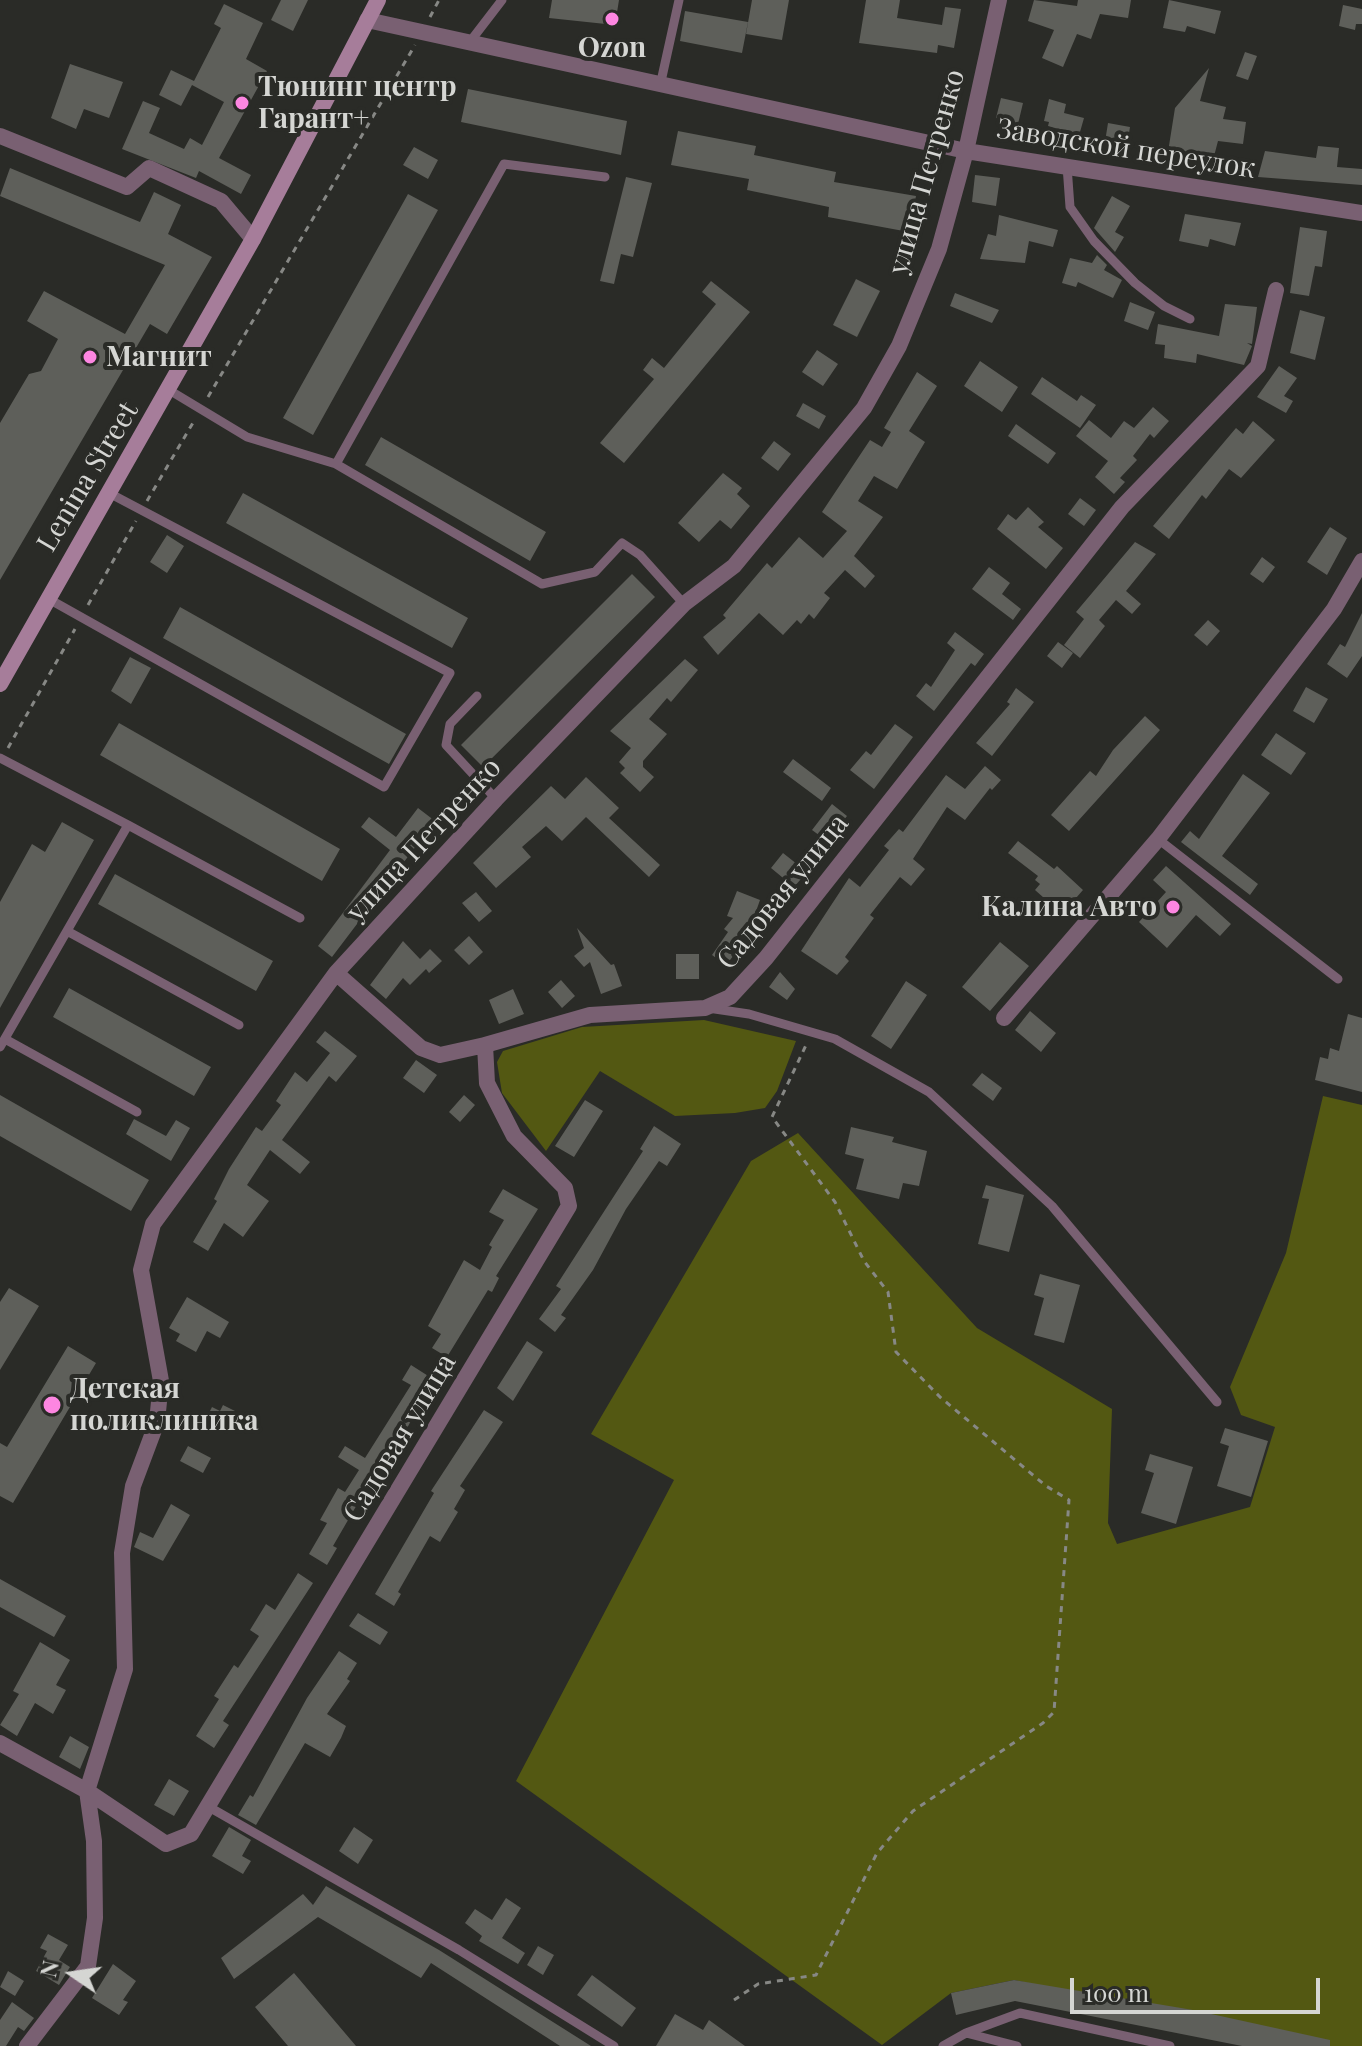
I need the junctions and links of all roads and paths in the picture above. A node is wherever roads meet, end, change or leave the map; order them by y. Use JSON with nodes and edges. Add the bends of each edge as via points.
{"nodes":[{"id":1,"x":378,"y":0,"type":"edge"},
{"id":2,"x":439,"y":0,"type":"edge"},
{"id":3,"x":502,"y":0,"type":"edge"},
{"id":4,"x":679,"y":0,"type":"edge"},
{"id":5,"x":999,"y":0,"type":"edge"},
{"id":6,"x":367,"y":20,"type":"junction"},
{"id":7,"x":422,"y":33,"type":"junction"},
{"id":8,"x":469,"y":43,"type":"junction"},
{"id":9,"x":660,"y":86,"type":"junction"},
{"id":10,"x":0,"y":136,"type":"edge"},
{"id":11,"x":966,"y":151,"type":"junction"},
{"id":12,"x":1067,"y":166,"type":"junction"},
{"id":13,"x":605,"y":177,"type":"dead end"},
{"id":14,"x":1362,"y":213,"type":"edge"},
{"id":15,"x":253,"y":239,"type":"junction"},
{"id":16,"x":1276,"y":290,"type":"dead end"},
{"id":17,"x":1190,"y":319,"type":"dead end"},
{"id":18,"x":169,"y":390,"type":"junction"},
{"id":19,"x":201,"y":410,"type":"junction"},
{"id":20,"x":336,"y":464,"type":"junction"},
{"id":21,"x":109,"y":493,"type":"junction"},
{"id":22,"x":142,"y":509,"type":"junction"},
{"id":23,"x":1362,"y":561,"type":"edge"},
{"id":24,"x":47,"y":598,"type":"junction"},
{"id":25,"x":684,"y":604,"type":"junction"},
{"id":26,"x":81,"y":617,"type":"junction"},
{"id":27,"x":0,"y":684,"type":"edge"},
{"id":28,"x":477,"y":696,"type":"dead end"},
{"id":29,"x":1,"y":759,"type":"edge"},
{"id":30,"x":496,"y":799,"type":"junction"},
{"id":31,"x":128,"y":825,"type":"junction"},
{"id":32,"x":1158,"y":839,"type":"junction"},
{"id":33,"x":300,"y":918,"type":"dead end"},
{"id":34,"x":67,"y":931,"type":"junction"},
{"id":35,"x":336,"y":973,"type":"junction"},
{"id":36,"x":1338,"y":979,"type":"dead end"},
{"id":37,"x":705,"y":1008,"type":"junction"},
{"id":38,"x":1004,"y":1018,"type":"dead end"},
{"id":39,"x":239,"y":1025,"type":"dead end"},
{"id":40,"x":813,"y":1033,"type":"junction"},
{"id":41,"x":2,"y":1043,"type":"edge"},
{"id":42,"x":485,"y":1045,"type":"junction"},
{"id":43,"x":137,"y":1112,"type":"dead end"},
{"id":44,"x":1217,"y":1402,"type":"dead end"},
{"id":45,"x":0,"y":1743,"type":"edge"},
{"id":46,"x":87,"y":1791,"type":"junction"},
{"id":47,"x":209,"y":1807,"type":"junction"},
{"id":48,"x":734,"y":2000,"type":"dead end"},
{"id":49,"x":966,"y":2033,"type":"junction"},
{"id":50,"x":27,"y":2046,"type":"edge"},
{"id":51,"x":614,"y":2046,"type":"edge"},
{"id":52,"x":943,"y":2046,"type":"edge"},
{"id":53,"x":1017,"y":2046,"type":"edge"},
{"id":54,"x":1170,"y":2046,"type":"edge"}],
"edges":[{"from":1,"to":6,"type":"street","name":"Lenina Street"},
{"from":2,"to":7,"type":"path"},
{"from":3,"to":8,"type":"lane"},
{"from":4,"to":9,"type":"lane"},
{"from":5,"to":11,"type":"street","name":"улица Петренко"},
{"from":6,"to":7,"type":"street","name":"Заводской переулок"},
{"from":6,"to":15,"type":"street","name":"Lenina Street"},
{"from":7,"to":8,"type":"street","name":"Заводской переулок"},
{"from":7,"to":19,"type":"path"},
{"from":8,"to":9,"type":"street","name":"Заводской переулок"},
{"from":9,"to":11,"type":"street","name":"Заводской переулок"},
{"from":10,"to":15,"type":"street","via":[[127,187],[149,168],[221,201]]},
{"from":11,"to":12,"type":"street","name":"Заводской переулок"},
{"from":11,"to":25,"type":"street","name":"улица Петренко","via":[[939,249],[899,346],[864,408],[734,566]]},
{"from":12,"to":14,"type":"street","name":"Заводской переулок"},
{"from":12,"to":17,"type":"lane","via":[[1070,207],[1094,241],[1135,283]]},
{"from":13,"to":20,"type":"lane","via":[[504,164]]},
{"from":15,"to":18,"type":"street","name":"Lenina Street"},
{"from":16,"to":37,"type":"street","name":"Садовая улица","via":[[1258,366],[1122,507],[766,958],[730,997]]},
{"from":18,"to":19,"type":"lane"},
{"from":18,"to":21,"type":"street","name":"Lenina Street"},
{"from":19,"to":20,"type":"lane","via":[[247,437]]},
{"from":19,"to":22,"type":"path"},
{"from":20,"to":25,"type":"lane","via":[[542,584],[595,572],[622,543],[640,555]]},
{"from":21,"to":22,"type":"lane"},
{"from":21,"to":24,"type":"street","name":"Lenina Street"},
{"from":22,"to":26,"type":"path"},
{"from":22,"to":26,"type":"lane","via":[[450,673],[384,787]]},
{"from":23,"to":32,"type":"street","via":[[1334,609]]},
{"from":24,"to":26,"type":"lane"},
{"from":24,"to":27,"type":"street","name":"Lenina Street"},
{"from":25,"to":30,"type":"street","name":"улица Петренко"},
{"from":26,"to":29,"type":"path"},
{"from":28,"to":30,"type":"lane","via":[[450,724],[446,745]]},
{"from":29,"to":31,"type":"lane"},
{"from":30,"to":35,"type":"street","name":"улица Петренко"},
{"from":31,"to":33,"type":"lane"},
{"from":31,"to":34,"type":"lane"},
{"from":32,"to":36,"type":"lane"},
{"from":32,"to":38,"type":"street"},
{"from":34,"to":39,"type":"lane"},
{"from":34,"to":41,"type":"lane"},
{"from":35,"to":42,"type":"street","via":[[421,1048],[440,1055]]},
{"from":35,"to":46,"type":"street","name":"улица Петренко","via":[[153,1224],[141,1270],[161,1381],[157,1422],[133,1486],[122,1553],[125,1669]]},
{"from":37,"to":40,"type":"lane","via":[[749,1014]]},
{"from":37,"to":42,"type":"street","name":"Садовая улица","via":[[590,1015]]},
{"from":40,"to":44,"type":"lane","via":[[835,1039],[929,1092],[1052,1206]]},
{"from":40,"to":48,"type":"path","via":[[772,1117],[835,1202],[864,1261],[888,1292],[896,1352],[940,1397],[1069,1500],[1054,1712],[913,1811],[877,1853],[816,1975],[758,1984]]},
{"from":41,"to":43,"type":"lane"},
{"from":42,"to":47,"type":"street","name":"Садовая улица","via":[[487,1083],[514,1136],[565,1188],[569,1206]]},
{"from":45,"to":46,"type":"street"},
{"from":46,"to":47,"type":"street","name":"Садовая улица","via":[[166,1844],[191,1834]]},
{"from":46,"to":50,"type":"street","via":[[95,1918],[88,1966]]},
{"from":47,"to":51,"type":"lane"},
{"from":49,"to":52,"type":"lane"},
{"from":49,"to":53,"type":"lane"},
{"from":49,"to":54,"type":"lane","via":[[1020,2013]]}]}
